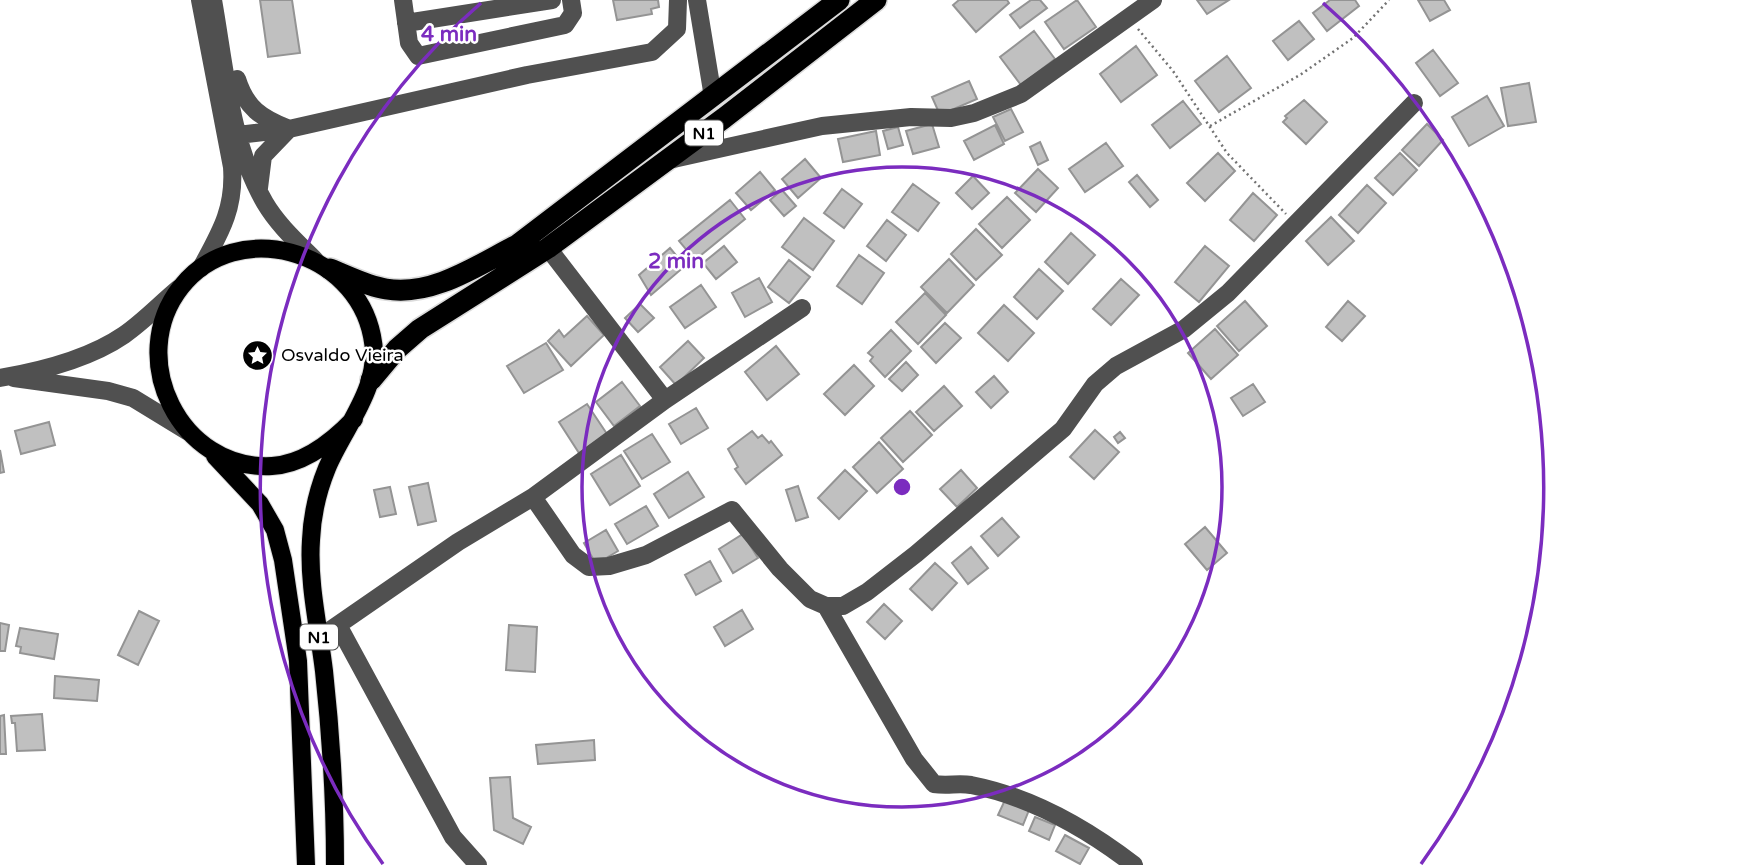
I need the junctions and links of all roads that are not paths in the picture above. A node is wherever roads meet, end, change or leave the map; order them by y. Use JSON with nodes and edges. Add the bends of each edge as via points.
{"nodes":[{"id":1,"x":200,"y":0,"type":"edge"},
{"id":2,"x":213,"y":0,"type":"edge"},
{"id":3,"x":223,"y":0,"type":"edge"},
{"id":4,"x":403,"y":0,"type":"edge"},
{"id":5,"x":552,"y":0,"type":"edge"},
{"id":6,"x":571,"y":0,"type":"edge"},
{"id":7,"x":678,"y":0,"type":"edge"},
{"id":8,"x":697,"y":0,"type":"edge"},
{"id":9,"x":839,"y":0,"type":"edge"},
{"id":10,"x":876,"y":0,"type":"edge"},
{"id":11,"x":1153,"y":0,"type":"edge"},
{"id":12,"x":487,"y":6,"type":"edge"},
{"id":13,"x":406,"y":23,"type":"junction"},
{"id":14,"x":677,"y":29,"type":"junction"},
{"id":15,"x":702,"y":29,"type":"junction"},
{"id":16,"x":493,"y":41,"type":"junction"},
{"id":17,"x":713,"y":97,"type":"junction"},
{"id":18,"x":1414,"y":103,"type":"dead end"},
{"id":19,"x":289,"y":129,"type":"junction"},
{"id":20,"x":238,"y":135,"type":"junction"},
{"id":21,"x":666,"y":161,"type":"junction"},
{"id":22,"x":259,"y":188,"type":"junction"},
{"id":23,"x":548,"y":248,"type":"junction"},
{"id":24,"x":322,"y":264,"type":"junction"},
{"id":25,"x":201,"y":268,"type":"junction"},
{"id":26,"x":181,"y":287,"type":"junction"},
{"id":27,"x":802,"y":308,"type":"dead end"},
{"id":28,"x":4,"y":377,"type":"edge"},
{"id":29,"x":371,"y":380,"type":"junction"},
{"id":30,"x":665,"y":400,"type":"junction"},
{"id":31,"x":354,"y":418,"type":"junction"},
{"id":32,"x":187,"y":431,"type":"junction"},
{"id":33,"x":204,"y":446,"type":"junction"},
{"id":34,"x":533,"y":497,"type":"junction"},
{"id":35,"x":826,"y":606,"type":"junction"},
{"id":36,"x":338,"y":625,"type":"junction"},
{"id":37,"x":319,"y":638,"type":"junction"},
{"id":38,"x":306,"y":865,"type":"edge"},
{"id":39,"x":335,"y":865,"type":"edge"},
{"id":40,"x":478,"y":865,"type":"edge"},
{"id":41,"x":1134,"y":865,"type":"edge"}],
"edges":[{"from":1,"to":25,"type":"street","via":[[233,188],[232,204]]},
{"from":2,"to":20,"type":"street"},
{"from":3,"to":19,"type":"street","via":[[243,98],[265,120]]},
{"from":4,"to":13,"type":"street"},
{"from":5,"to":12,"type":"street"},
{"from":6,"to":16,"type":"street","via":[[573,12],[565,25]]},
{"from":7,"to":14,"type":"street"},
{"from":8,"to":15,"type":"street"},
{"from":9,"to":17,"type":"highway","number":"N1"},
{"from":10,"to":21,"type":"highway","number":"N1"},
{"from":11,"to":21,"type":"street","via":[[1021,94],[974,113],[822,126]]},
{"from":12,"to":13,"type":"street"},
{"from":12,"to":16,"type":"street"},
{"from":13,"to":16,"type":"street","via":[[412,52],[418,56]]},
{"from":14,"to":15,"type":"street"},
{"from":14,"to":19,"type":"street","via":[[652,52]]},
{"from":15,"to":17,"type":"street"},
{"from":17,"to":24,"type":"highway","number":"N1","via":[[538,231],[463,273],[429,286],[385,289]]},
{"from":18,"to":35,"type":"street","via":[[1228,293],[1184,329],[1116,366],[1095,384],[1063,429],[916,554],[867,592],[842,606]]},
{"from":19,"to":20,"type":"street"},
{"from":19,"to":22,"type":"street","via":[[263,156]]},
{"from":20,"to":22,"type":"street"},
{"from":21,"to":23,"type":"highway","number":"N1"},
{"from":22,"to":24,"type":"street","via":[[264,203],[284,229]]},
{"from":23,"to":29,"type":"highway","number":"N1","via":[[420,329]]},
{"from":23,"to":30,"type":"street"},
{"from":24,"to":25,"type":"main road","via":[[267,247],[241,250]]},
{"from":24,"to":29,"type":"main road","via":[[354,295],[365,314],[373,337]]},
{"from":25,"to":26,"type":"main road"},
{"from":26,"to":28,"type":"street","via":[[124,335],[97,350]]},
{"from":26,"to":32,"type":"main road","via":[[163,318],[158,374],[165,398]]},
{"from":27,"to":30,"type":"street"},
{"from":28,"to":32,"type":"street","via":[[133,398]]},
{"from":29,"to":31,"type":"main road"},
{"from":30,"to":34,"type":"street"},
{"from":31,"to":33,"type":"main road","via":[[330,444],[272,466],[231,459]]},
{"from":31,"to":37,"type":"main road","number":"N1","via":[[326,469],[315,510],[310,542]]},
{"from":32,"to":33,"type":"main road"},
{"from":33,"to":38,"type":"main road","number":"N1","via":[[260,504],[275,530],[283,559],[298,661]]},
{"from":34,"to":35,"type":"street","via":[[573,555],[589,567],[646,555],[732,510],[780,569],[810,599]]},
{"from":34,"to":36,"type":"street","via":[[458,542]]},
{"from":35,"to":41,"type":"street","via":[[914,759],[934,784],[968,784],[1016,799],[1092,832]]},
{"from":36,"to":37,"type":"street"},
{"from":36,"to":40,"type":"street","via":[[453,837]]},
{"from":37,"to":39,"type":"main road","number":"N1","via":[[332,755]]}]}
